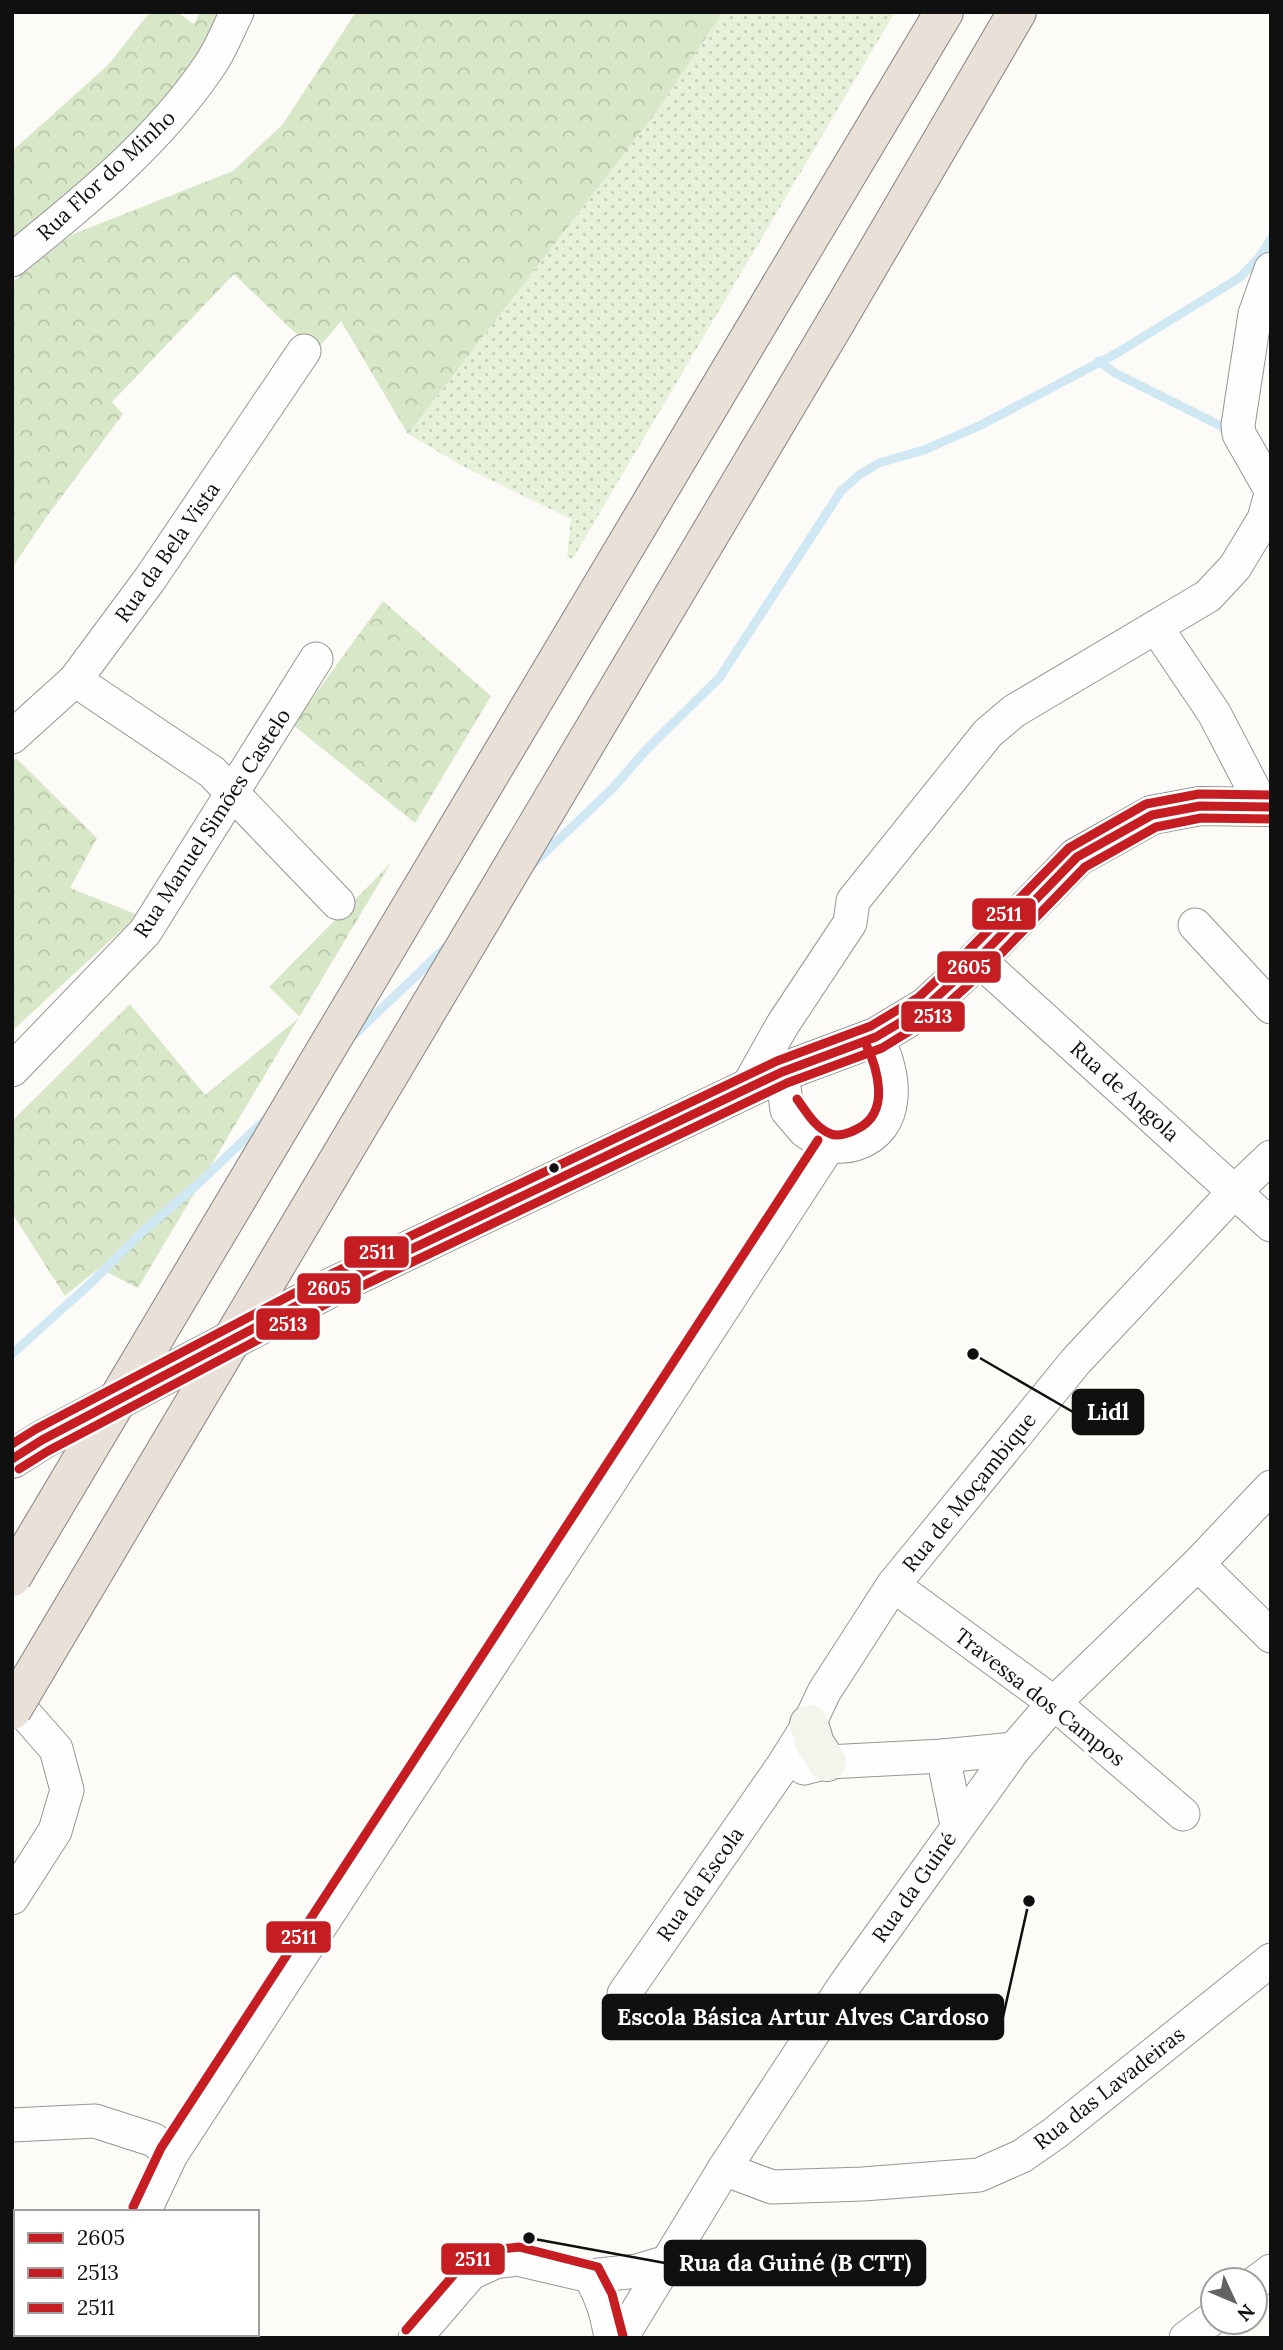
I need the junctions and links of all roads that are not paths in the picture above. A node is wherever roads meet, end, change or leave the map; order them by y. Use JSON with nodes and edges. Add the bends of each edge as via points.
{"nodes":[{"id":1,"x":237,"y":12,"type":"edge"},
{"id":2,"x":944,"y":12,"type":"edge"},
{"id":3,"x":1017,"y":12,"type":"edge"},
{"id":4,"x":12,"y":260,"type":"edge"},
{"id":5,"x":1271,"y":269,"type":"edge"},
{"id":6,"x":304,"y":351,"type":"dead end"},
{"id":7,"x":1268,"y":501,"type":"edge"},
{"id":8,"x":1156,"y":627,"type":"junction"},
{"id":9,"x":316,"y":659,"type":"dead end"},
{"id":10,"x":75,"y":680,"type":"junction"},
{"id":11,"x":12,"y":737,"type":"edge"},
{"id":12,"x":233,"y":794,"type":"junction"},
{"id":13,"x":1267,"y":807,"type":"edge"},
{"id":14,"x":338,"y":903,"type":"dead end"},
{"id":15,"x":1195,"y":926,"type":"dead end"},
{"id":16,"x":978,"y":959,"type":"junction"},
{"id":17,"x":1271,"y":1007,"type":"edge"},
{"id":18,"x":876,"y":1037,"type":"junction"},
{"id":19,"x":12,"y":1070,"type":"edge"},
{"id":20,"x":782,"y":1072,"type":"junction"},
{"id":21,"x":747,"y":1088,"type":"junction"},
{"id":22,"x":828,"y":1147,"type":"junction"},
{"id":23,"x":1271,"y":1157,"type":"edge"},
{"id":24,"x":1235,"y":1191,"type":"junction"},
{"id":25,"x":1271,"y":1225,"type":"edge"},
{"id":26,"x":12,"y":1459,"type":"edge"},
{"id":27,"x":1271,"y":1487,"type":"edge"},
{"id":28,"x":1198,"y":1564,"type":"junction"},
{"id":29,"x":12,"y":1577,"type":"edge"},
{"id":30,"x":893,"y":1585,"type":"junction"},
{"id":31,"x":1271,"y":1636,"type":"edge"},
{"id":32,"x":12,"y":1699,"type":"edge"},
{"id":33,"x":1054,"y":1703,"type":"junction"},
{"id":34,"x":12,"y":1710,"type":"edge"},
{"id":35,"x":809,"y":1724,"type":"junction"},
{"id":36,"x":1014,"y":1749,"type":"junction"},
{"id":37,"x":943,"y":1756,"type":"junction"},
{"id":38,"x":827,"y":1762,"type":"junction"},
{"id":39,"x":777,"y":1774,"type":"junction"},
{"id":40,"x":1183,"y":1814,"type":"dead end"},
{"id":41,"x":957,"y":1825,"type":"junction"},
{"id":42,"x":12,"y":1898,"type":"edge"},
{"id":43,"x":1271,"y":1960,"type":"edge"},
{"id":44,"x":624,"y":1994,"type":"dead end"},
{"id":45,"x":12,"y":2125,"type":"edge"},
{"id":46,"x":171,"y":2155,"type":"junction"},
{"id":47,"x":724,"y":2169,"type":"junction"},
{"id":48,"x":145,"y":2210,"type":"edge"},
{"id":49,"x":667,"y":2262,"type":"junction"},
{"id":50,"x":590,"y":2276,"type":"junction"},
{"id":51,"x":415,"y":2338,"type":"edge"},
{"id":52,"x":611,"y":2338,"type":"edge"},
{"id":53,"x":621,"y":2338,"type":"edge"}],
"edges":[{"from":1,"to":4,"type":"street","name":"Rua Flor do Minho","via":[[212,62],[177,110],[112,176]]},
{"from":2,"to":29,"type":"highway","bridge":true},
{"from":3,"to":34,"type":"highway","bridge":true},
{"from":5,"to":7,"type":"street","via":[[1255,314],[1238,425]]},
{"from":6,"to":10,"type":"street","name":"Rua da Bela Vista","via":[[150,579]]},
{"from":7,"to":8,"type":"street","via":[[1235,567],[1208,596]]},
{"from":8,"to":13,"type":"street","via":[[1214,713]]},
{"from":8,"to":21,"type":"street","via":[[1014,711],[988,733],[853,901],[850,923]]},
{"from":9,"to":12,"type":"street","name":"Rua Manuel Simões Castelo"},
{"from":10,"to":11,"type":"street","name":"Rua da Bela Vista"},
{"from":10,"to":12,"type":"street","via":[[212,772]]},
{"from":12,"to":14,"type":"street"},
{"from":12,"to":19,"type":"street","name":"Rua Manuel Simões Castelo","via":[[145,932]]},
{"from":13,"to":16,"type":"main road","via":[[1200,806],[1152,815],[1077,857]]},
{"from":15,"to":17,"type":"street"},
{"from":16,"to":18,"type":"main road","via":[[926,1007]]},
{"from":16,"to":24,"type":"street","name":"Rua de Angola"},
{"from":18,"to":20,"type":"main road"},
{"from":18,"to":22,"type":"street","via":[[886,1055],[891,1110],[878,1131],[855,1144]]},
{"from":20,"to":21,"type":"main road"},
{"from":20,"to":22,"type":"street","via":[[788,1110],[805,1131]]},
{"from":21,"to":26,"type":"main road","via":[[334,1286]]},
{"from":22,"to":46,"type":"street"},
{"from":23,"to":24,"type":"street","name":"Rua de Moçambique"},
{"from":24,"to":25,"type":"street","name":"Rua de Angola"},
{"from":24,"to":30,"type":"street","name":"Rua de Moçambique","via":[[1076,1361]]},
{"from":27,"to":28,"type":"street","name":"Rua da Guiné"},
{"from":28,"to":31,"type":"street"},
{"from":28,"to":33,"type":"street","name":"Rua da Guiné"},
{"from":30,"to":33,"type":"street","name":"Travessa dos Campos"},
{"from":30,"to":35,"type":"street","name":"Rua de Moçambique","via":[[824,1692]]},
{"from":32,"to":42,"type":"street","via":[[56,1749],[66,1790],[55,1831]]},
{"from":33,"to":36,"type":"street","name":"Rua da Guiné"},
{"from":33,"to":40,"type":"street","name":"Travessa dos Campos"},
{"from":35,"to":38,"type":"main road"},
{"from":35,"to":39,"type":"street","name":"Rua da Escola"},
{"from":36,"to":37,"type":"street"},
{"from":36,"to":41,"type":"street","name":"Rua da Guiné"},
{"from":37,"to":38,"type":"street"},
{"from":37,"to":41,"type":"street"},
{"from":38,"to":39,"type":"street"},
{"from":39,"to":44,"type":"street","name":"Rua da Escola"},
{"from":41,"to":47,"type":"street","name":"Rua da Guiné"},
{"from":43,"to":47,"type":"street","name":"Rua das Lavadeiras","via":[[1055,2133],[1022,2156],[979,2175],[772,2188]]},
{"from":45,"to":46,"type":"street","via":[[95,2121],[154,2140]]},
{"from":46,"to":48,"type":"street"},
{"from":47,"to":49,"type":"street","name":"Rua da Guiné"},
{"from":49,"to":50,"type":"street"},
{"from":49,"to":53,"type":"street","name":"Rua da Guiné"},
{"from":50,"to":51,"type":"street","via":[[517,2259],[495,2262],[471,2273]]},
{"from":50,"to":52,"type":"street","via":[[607,2309]]}]}
